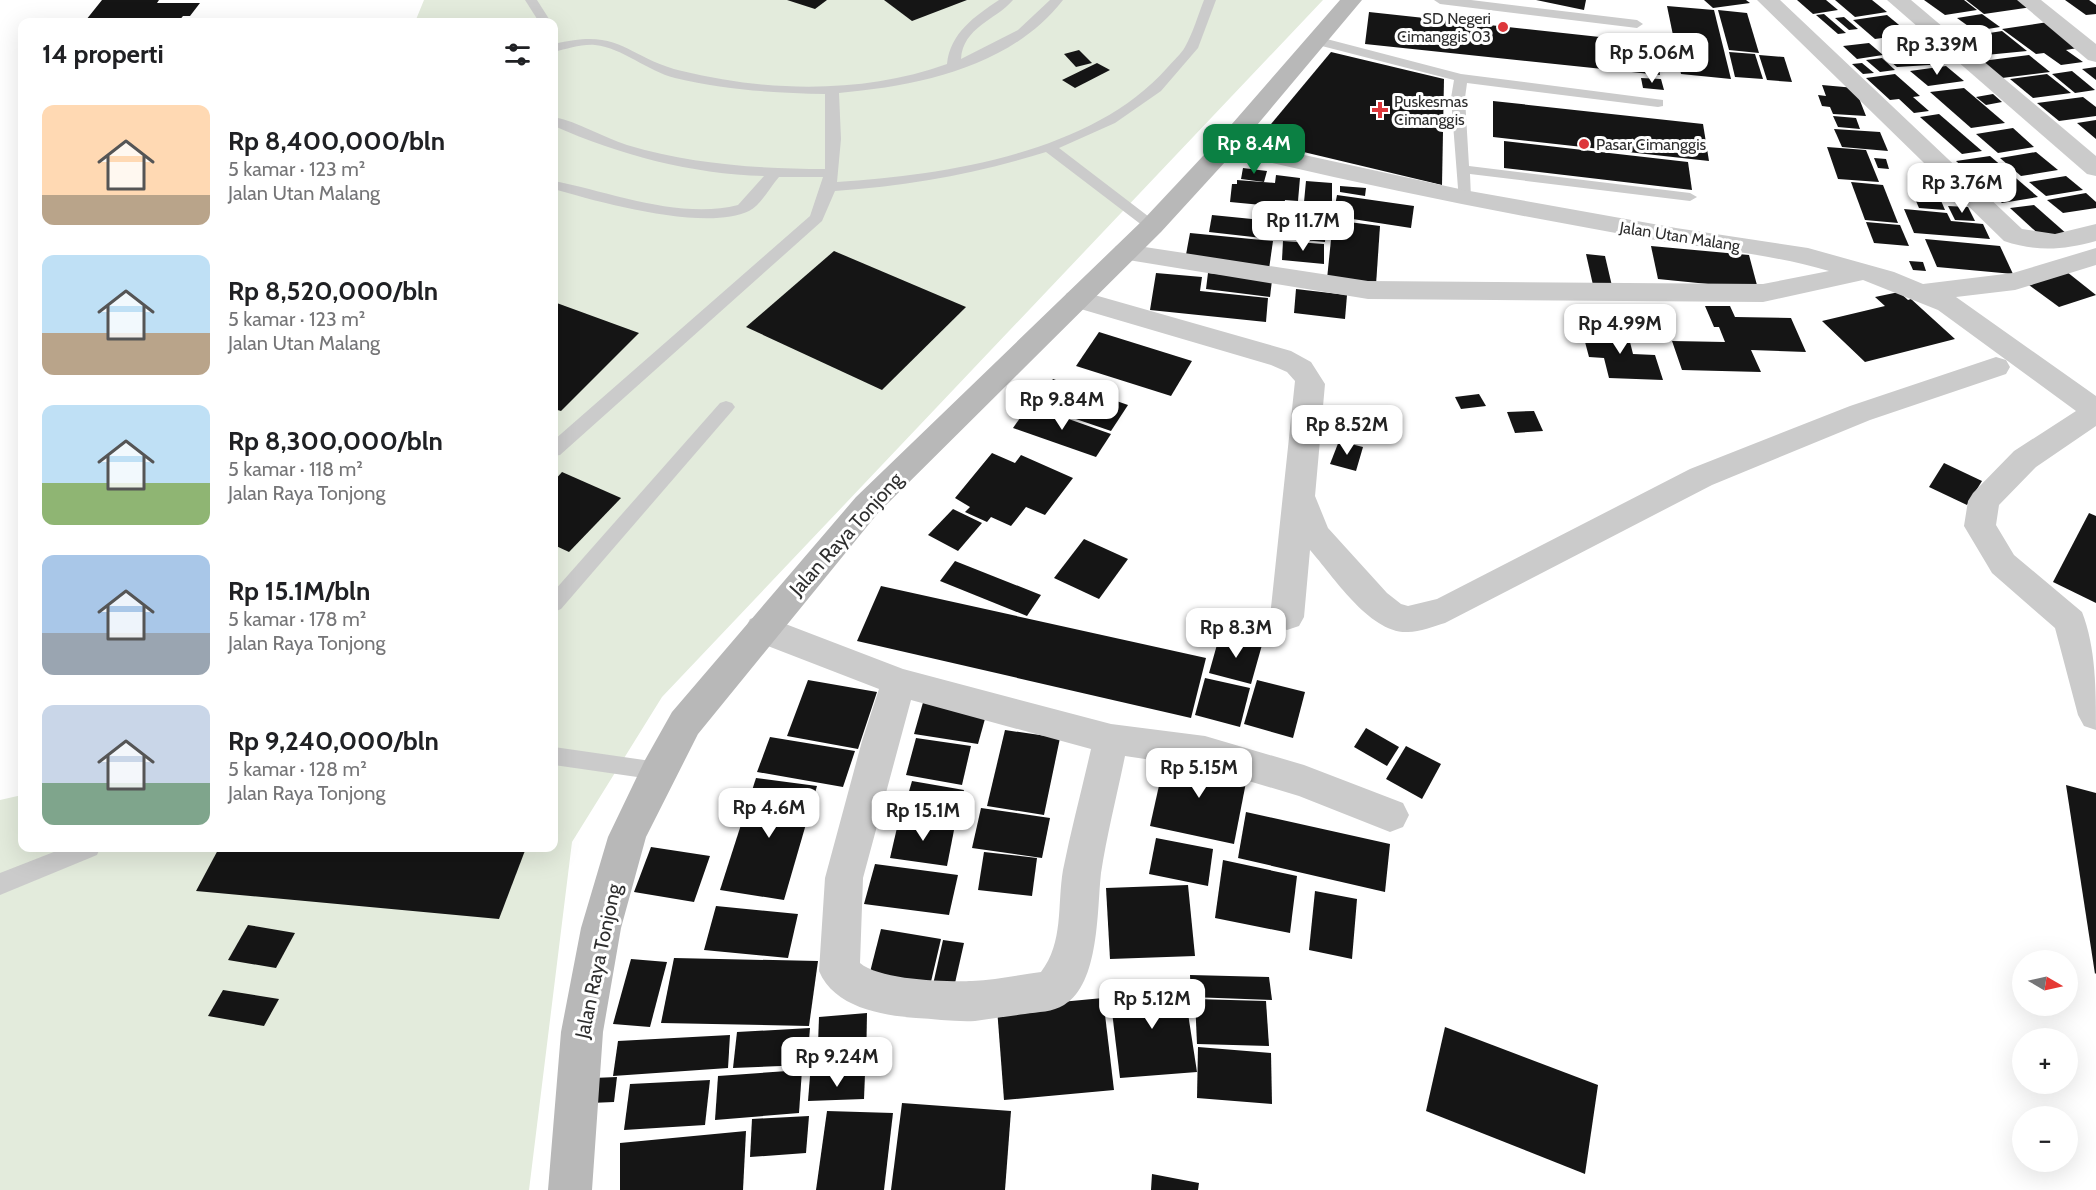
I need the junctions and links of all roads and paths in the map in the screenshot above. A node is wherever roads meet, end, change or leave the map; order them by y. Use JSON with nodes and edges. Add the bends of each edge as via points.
{"nodes":[{"id":1,"x":1007,"y":0,"type":"edge"},
{"id":2,"x":1057,"y":0,"type":"edge"},
{"id":3,"x":1210,"y":0,"type":"edge"},
{"id":4,"x":1351,"y":0,"type":"edge"},
{"id":5,"x":1440,"y":0,"type":"edge"},
{"id":6,"x":1768,"y":0,"type":"edge"},
{"id":7,"x":1898,"y":0,"type":"edge"},
{"id":8,"x":2028,"y":0,"type":"edge"},
{"id":9,"x":531,"y":1,"type":"edge"},
{"id":10,"x":542,"y":18,"type":"edge"},
{"id":11,"x":1637,"y":24,"type":"dead end"},
{"id":12,"x":1319,"y":41,"type":"junction"},
{"id":13,"x":558,"y":43,"type":"edge"},
{"id":14,"x":2096,"y":55,"type":"edge"},
{"id":15,"x":954,"y":66,"type":"junction"},
{"id":16,"x":1461,"y":78,"type":"junction"},
{"id":17,"x":832,"y":90,"type":"junction"},
{"id":18,"x":1658,"y":103,"type":"dead end"},
{"id":19,"x":558,"y":123,"type":"edge"},
{"id":20,"x":1227,"y":145,"type":"junction"},
{"id":21,"x":1048,"y":147,"type":"junction"},
{"id":22,"x":1462,"y":169,"type":"junction"},
{"id":23,"x":2096,"y":169,"type":"edge"},
{"id":24,"x":774,"y":174,"type":"junction"},
{"id":25,"x":830,"y":180,"type":"junction"},
{"id":26,"x":558,"y":186,"type":"edge"},
{"id":27,"x":1690,"y":197,"type":"dead end"},
{"id":28,"x":1464,"y":198,"type":"junction"},
{"id":29,"x":1152,"y":226,"type":"junction"},
{"id":30,"x":2096,"y":232,"type":"edge"},
{"id":31,"x":1125,"y":252,"type":"junction"},
{"id":32,"x":2096,"y":256,"type":"edge"},
{"id":33,"x":1864,"y":272,"type":"junction"},
{"id":34,"x":1924,"y":292,"type":"junction"},
{"id":35,"x":1077,"y":298,"type":"junction"},
{"id":36,"x":1996,"y":367,"type":"dead end"},
{"id":37,"x":726,"y":407,"type":"dead end"},
{"id":38,"x":2096,"y":412,"type":"edge"},
{"id":39,"x":558,"y":447,"type":"edge"},
{"id":40,"x":1299,"y":496,"type":"junction"},
{"id":41,"x":558,"y":599,"type":"edge"},
{"id":42,"x":1287,"y":617,"type":"dead end"},
{"id":43,"x":762,"y":628,"type":"junction"},
{"id":44,"x":899,"y":682,"type":"junction"},
{"id":45,"x":2096,"y":715,"type":"edge"},
{"id":46,"x":1111,"y":739,"type":"junction"},
{"id":47,"x":558,"y":757,"type":"edge"},
{"id":48,"x":658,"y":771,"type":"junction"},
{"id":49,"x":1390,"y":815,"type":"dead end"},
{"id":50,"x":79,"y":852,"type":"edge"},
{"id":51,"x":0,"y":884,"type":"edge"},
{"id":52,"x":570,"y":1190,"type":"edge"}],
"edges":[{"from":1,"to":15,"type":"lane","via":[[975,22],[959,41],[953,52]]},
{"from":2,"to":15,"type":"lane","via":[[1028,30],[994,50]]},
{"from":3,"to":21,"type":"lane","via":[[1199,37],[1177,66],[1144,98],[1098,125]]},
{"from":4,"to":12,"type":"main road","name":"Jalan Raya Tonjong"},
{"from":5,"to":11,"type":"lane"},
{"from":6,"to":30,"type":"street","via":[[2013,235],[2033,243],[2068,242]]},
{"from":7,"to":23,"type":"street"},
{"from":8,"to":14,"type":"street"},
{"from":9,"to":10,"type":"lane"},
{"from":12,"to":16,"type":"lane"},
{"from":12,"to":20,"type":"main road","name":"Jalan Raya Tonjong"},
{"from":13,"to":17,"type":"lane","via":[[602,40],[676,74],[737,87]]},
{"from":15,"to":17,"type":"lane","via":[[874,85]]},
{"from":16,"to":18,"type":"lane"},
{"from":16,"to":22,"type":"lane","via":[[1458,98]]},
{"from":17,"to":25,"type":"lane","via":[[835,133]]},
{"from":19,"to":24,"type":"lane","via":[[617,147],[669,162]]},
{"from":20,"to":28,"type":"street","name":"Jalan Utan Malang"},
{"from":20,"to":29,"type":"main road","name":"Jalan Raya Tonjong"},
{"from":21,"to":25,"type":"lane","via":[[943,176],[903,182]]},
{"from":21,"to":29,"type":"lane"},
{"from":22,"to":27,"type":"lane"},
{"from":22,"to":28,"type":"lane"},
{"from":24,"to":25,"type":"lane"},
{"from":24,"to":26,"type":"lane","via":[[744,207],[715,214],[591,197]]},
{"from":25,"to":39,"type":"lane","via":[[828,198],[817,218],[799,236]]},
{"from":28,"to":33,"type":"street","name":"Jalan Utan Malang","via":[[1808,256]]},
{"from":29,"to":31,"type":"main road","name":"Jalan Raya Tonjong"},
{"from":31,"to":33,"type":"street","via":[[1368,290],[1763,293]]},
{"from":31,"to":35,"type":"main road","name":"Jalan Raya Tonjong"},
{"from":32,"to":34,"type":"street","via":[[2015,281]]},
{"from":33,"to":34,"type":"street","name":"Jalan Utan Malang"},
{"from":34,"to":38,"type":"street","name":"Jalan Utan Malang","via":[[1972,319]]},
{"from":35,"to":40,"type":"street","via":[[1283,358],[1304,371],[1311,384]]},
{"from":35,"to":43,"type":"main road","name":"Jalan Raya Tonjong","via":[[867,505]]},
{"from":36,"to":40,"type":"street","via":[[1860,413],[1701,477],[1445,610],[1408,619],[1392,616],[1367,594],[1315,534]]},
{"from":37,"to":41,"type":"lane"},
{"from":38,"to":45,"type":"street","via":[[2025,459],[1984,501],[1980,526],[2003,564],[2070,621]]},
{"from":40,"to":42,"type":"street"},
{"from":43,"to":44,"type":"street"},
{"from":43,"to":48,"type":"main road","name":"Jalan Raya Tonjong","via":[[685,723]]},
{"from":44,"to":46,"type":"street"},
{"from":44,"to":46,"type":"street","via":[[844,878],[839,971],[856,987],[906,997],[973,1001],[1052,990],[1070,968],[1079,925],[1082,873]]},
{"from":46,"to":49,"type":"street","via":[[1204,752],[1304,781]]},
{"from":47,"to":48,"type":"lane"},
{"from":48,"to":52,"type":"main road","name":"Jalan Raya Tonjong","via":[[627,837],[601,928],[582,1032]]},
{"from":50,"to":51,"type":"lane"}]}
